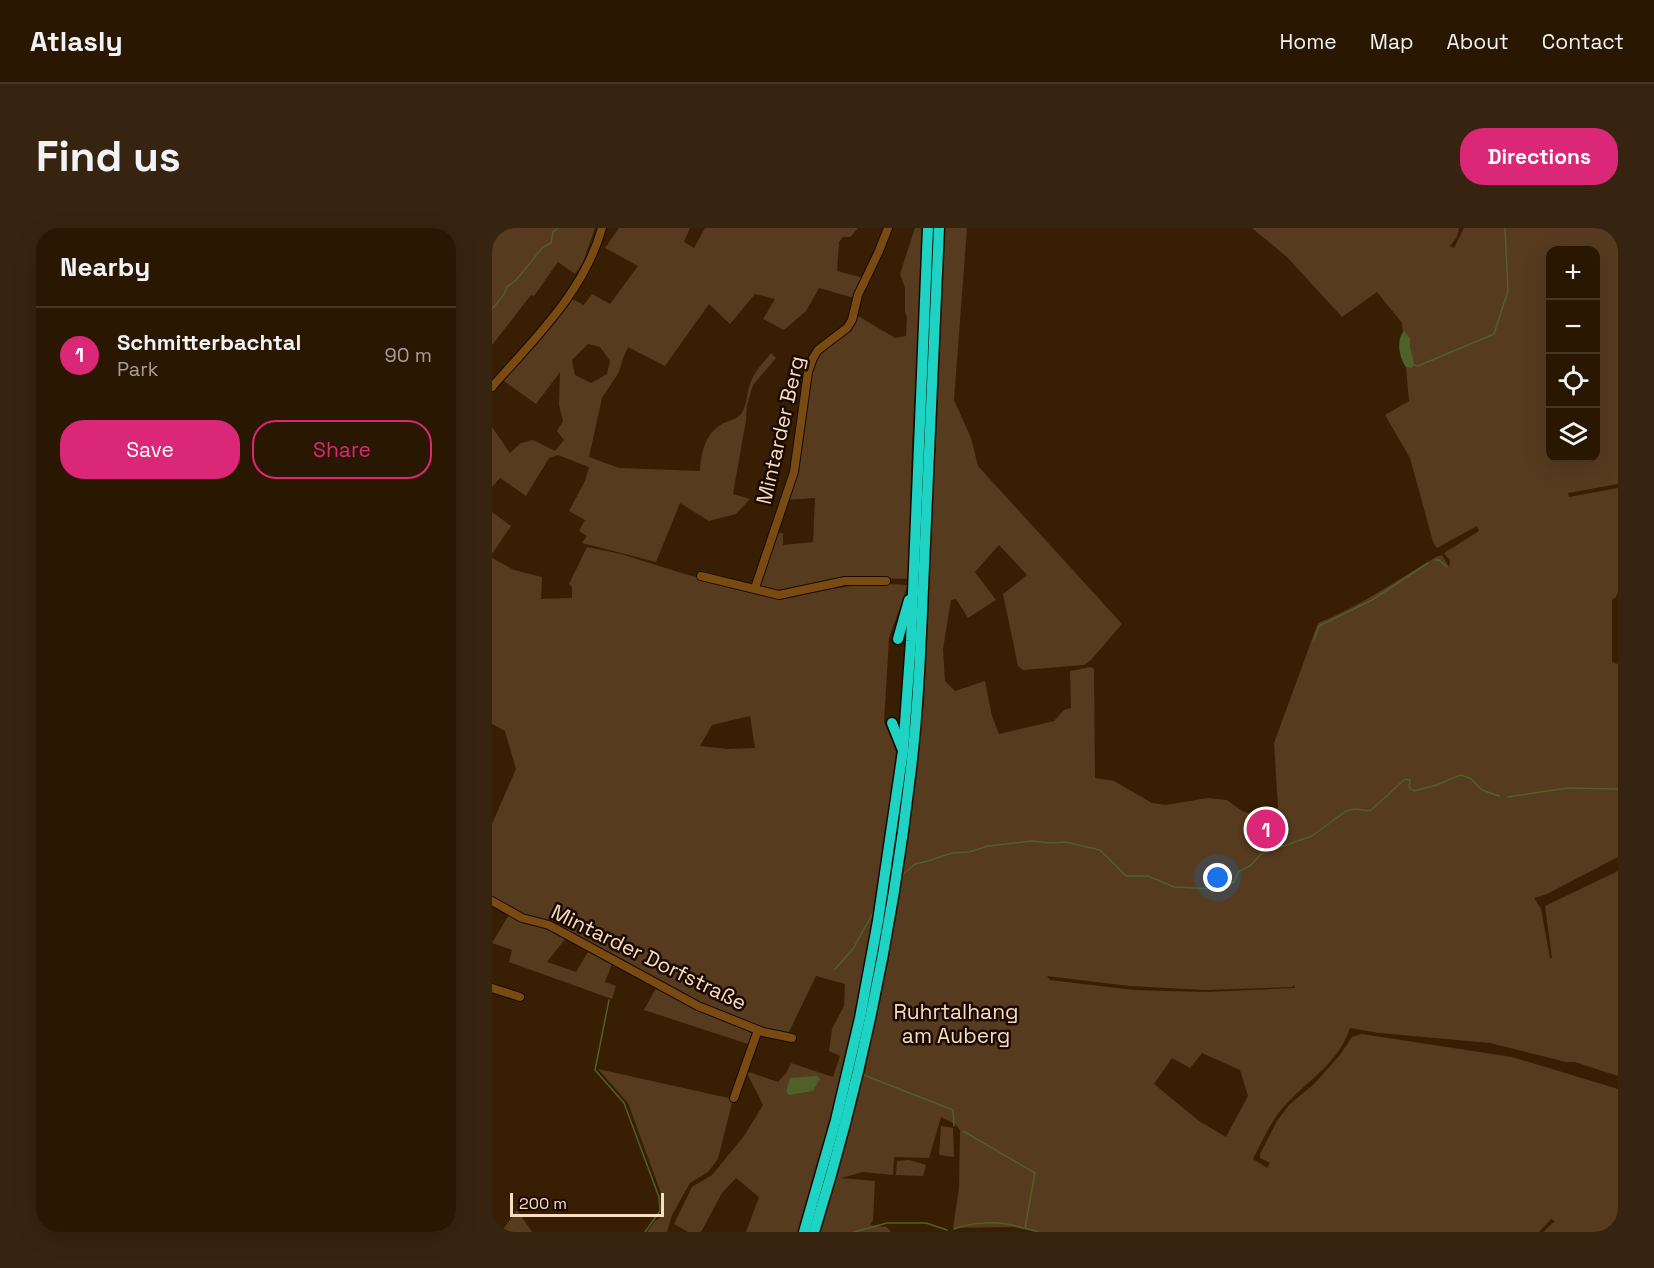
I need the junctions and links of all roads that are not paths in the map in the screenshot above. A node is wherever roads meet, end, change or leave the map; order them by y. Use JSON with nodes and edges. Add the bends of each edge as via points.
{"nodes":[{"id":1,"x":602,"y":228,"type":"edge"},
{"id":2,"x":888,"y":228,"type":"edge"},
{"id":3,"x":928,"y":228,"type":"edge"},
{"id":4,"x":939,"y":228,"type":"edge"},
{"id":5,"x":492,"y":387,"type":"edge"},
{"id":6,"x":701,"y":576,"type":"dead end"},
{"id":7,"x":886,"y":581,"type":"dead end"},
{"id":8,"x":914,"y":585,"type":"junction"},
{"id":9,"x":755,"y":588,"type":"junction"},
{"id":10,"x":898,"y":639,"type":"dead end"},
{"id":11,"x":892,"y":723,"type":"dead end"},
{"id":12,"x":903,"y":751,"type":"junction"},
{"id":13,"x":902,"y":797,"type":"junction"},
{"id":14,"x":492,"y":901,"type":"edge"},
{"id":15,"x":492,"y":988,"type":"edge"},
{"id":16,"x":520,"y":997,"type":"dead end"},
{"id":17,"x":758,"y":1030,"type":"junction"},
{"id":18,"x":792,"y":1038,"type":"dead end"},
{"id":19,"x":734,"y":1098,"type":"dead end"},
{"id":20,"x":804,"y":1232,"type":"edge"},
{"id":21,"x":814,"y":1232,"type":"edge"}],
"edges":[{"from":1,"to":5,"type":"street","via":[[591,260],[574,290]]},
{"from":2,"to":9,"type":"street","name":"Mintarder Berg","via":[[848,328],[813,358],[794,472]]},
{"from":3,"to":8,"type":"highway"},
{"from":4,"to":13,"type":"highway","via":[[922,620],[915,726]]},
{"from":6,"to":9,"type":"street"},
{"from":7,"to":9,"type":"street","via":[[845,581],[779,595]]},
{"from":8,"to":10,"type":"highway"},
{"from":8,"to":12,"type":"highway"},
{"from":11,"to":12,"type":"highway"},
{"from":12,"to":13,"type":"highway"},
{"from":13,"to":20,"type":"highway","via":[[860,1018],[832,1138]]},
{"from":13,"to":21,"type":"highway","via":[[892,906],[872,1014],[844,1131]]},
{"from":14,"to":17,"type":"street","name":"Mintarder Dorfstraße","via":[[522,918],[549,925],[698,1006]]},
{"from":15,"to":16,"type":"street"},
{"from":17,"to":18,"type":"street","name":"Mintarder Dorfstraße"},
{"from":17,"to":19,"type":"street"}]}
